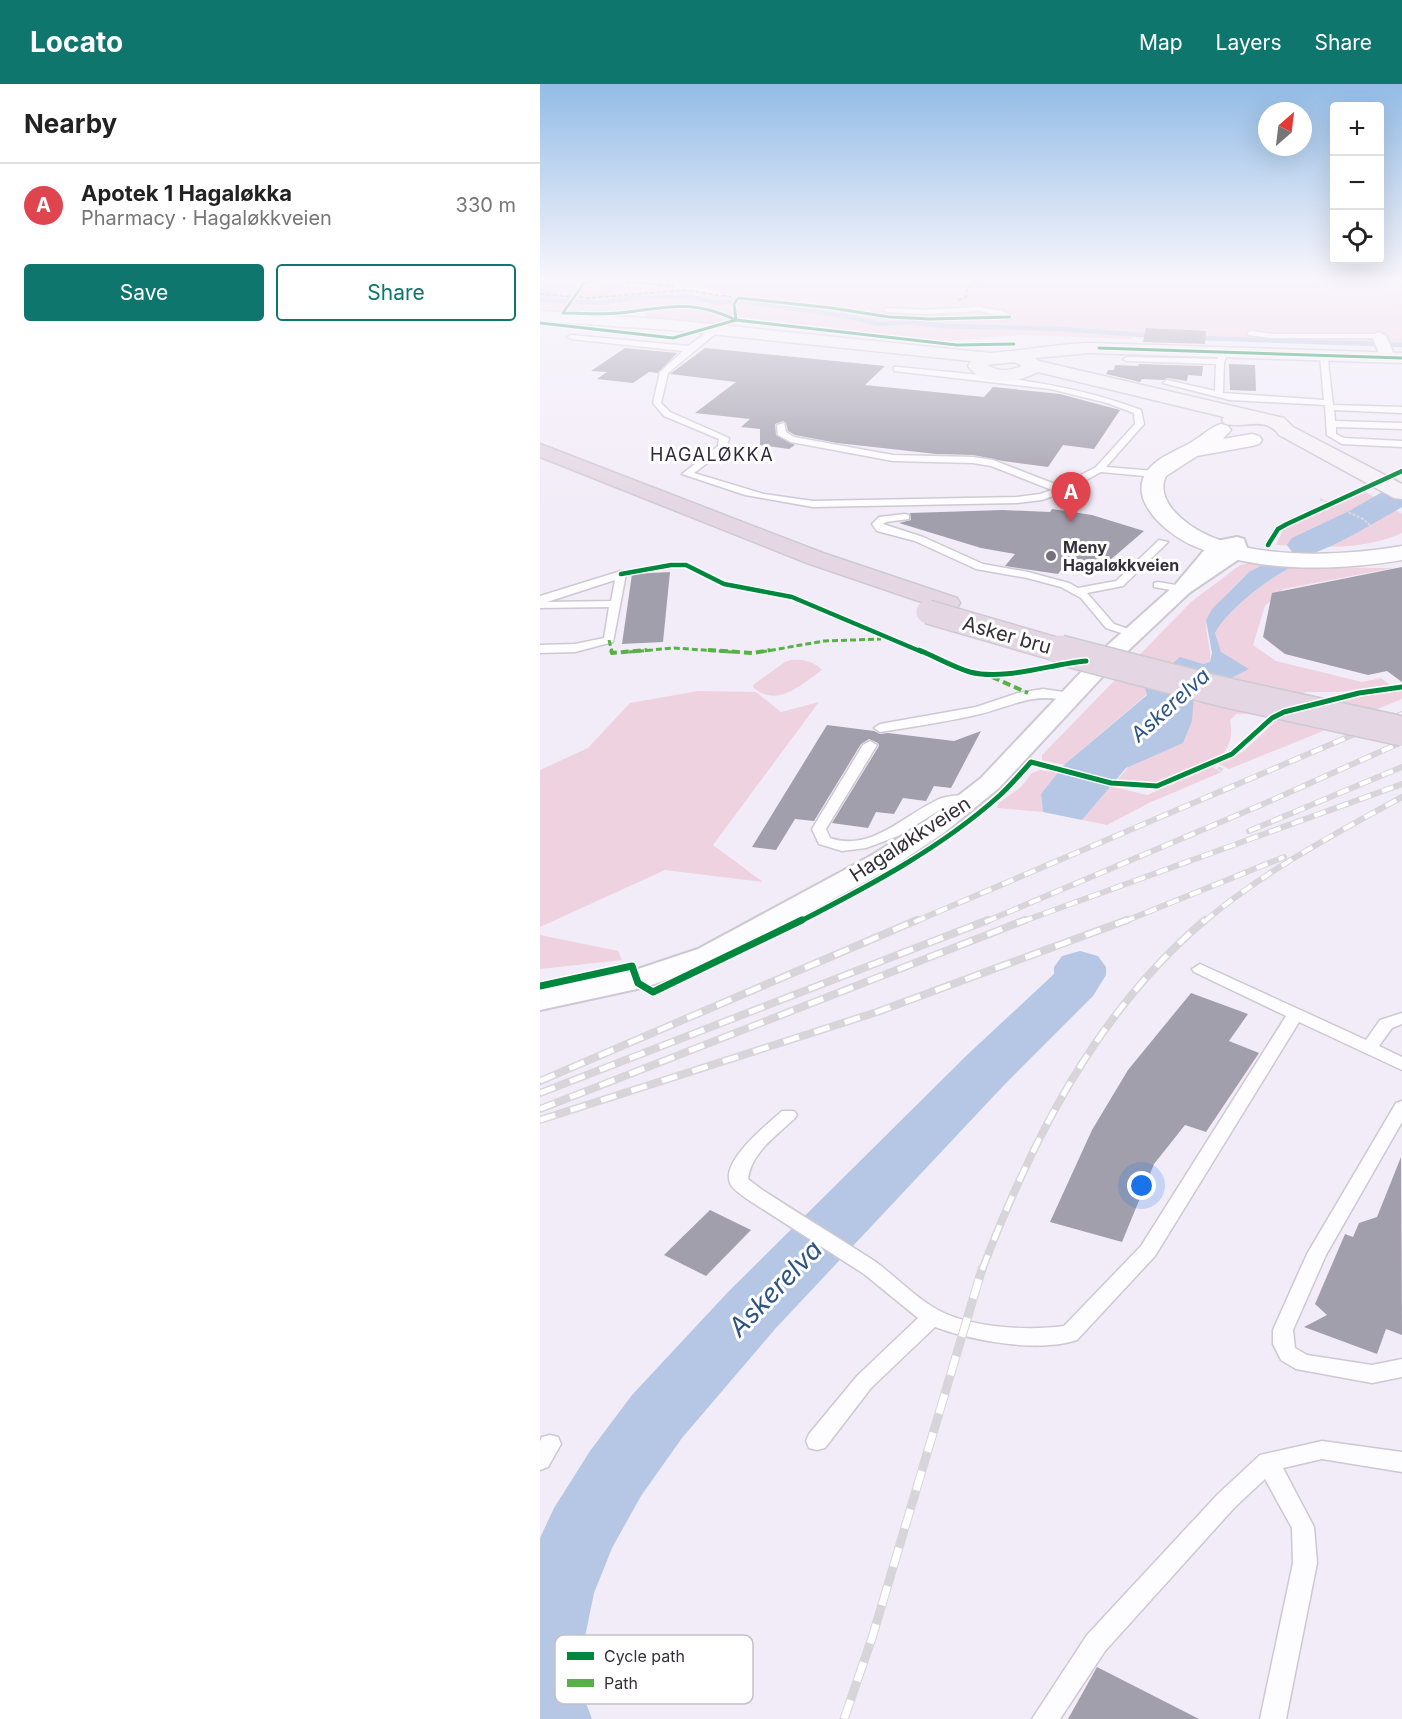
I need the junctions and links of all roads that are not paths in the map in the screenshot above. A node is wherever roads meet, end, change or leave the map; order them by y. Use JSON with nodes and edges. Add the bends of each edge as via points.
{"nodes":[{"id":1,"x":683,"y":355,"type":"edge"},
{"id":2,"x":914,"y":355,"type":"edge"},
{"id":3,"x":1037,"y":355,"type":"edge"},
{"id":4,"x":1060,"y":355,"type":"edge"},
{"id":5,"x":1190,"y":355,"type":"edge"},
{"id":6,"x":1309,"y":355,"type":"edge"},
{"id":7,"x":1324,"y":355,"type":"edge"},
{"id":8,"x":1222,"y":357,"type":"junction"},
{"id":9,"x":1127,"y":359,"type":"dead end"},
{"id":10,"x":1032,"y":364,"type":"junction"},
{"id":11,"x":1014,"y":366,"type":"junction"},
{"id":12,"x":897,"y":369,"type":"dead end"},
{"id":13,"x":1167,"y":383,"type":"dead end"},
{"id":14,"x":1219,"y":395,"type":"junction"},
{"id":15,"x":1329,"y":405,"type":"junction"},
{"id":16,"x":1402,"y":410,"type":"edge"},
{"id":17,"x":1252,"y":418,"type":"junction"},
{"id":18,"x":1331,"y":424,"type":"junction"},
{"id":19,"x":781,"y":425,"type":"dead end"},
{"id":20,"x":1402,"y":426,"type":"edge"},
{"id":21,"x":1221,"y":428,"type":"junction"},
{"id":22,"x":1286,"y":431,"type":"junction"},
{"id":23,"x":540,"y":436,"type":"edge"},
{"id":24,"x":1256,"y":440,"type":"junction"},
{"id":25,"x":1402,"y":444,"type":"edge"},
{"id":26,"x":540,"y":450,"type":"edge"},
{"id":27,"x":1197,"y":450,"type":"junction"},
{"id":28,"x":540,"y":465,"type":"edge"},
{"id":29,"x":1099,"y":469,"type":"junction"},
{"id":30,"x":1155,"y":474,"type":"junction"},
{"id":31,"x":622,"y":484,"type":"junction"},
{"id":32,"x":1061,"y":490,"type":"junction"},
{"id":33,"x":1402,"y":493,"type":"edge"},
{"id":34,"x":1402,"y":509,"type":"edge"},
{"id":35,"x":905,"y":517,"type":"dead end"},
{"id":36,"x":1402,"y":541,"type":"edge"},
{"id":37,"x":1163,"y":542,"type":"dead end"},
{"id":38,"x":1231,"y":547,"type":"junction"},
{"id":39,"x":1402,"y":553,"type":"edge"},
{"id":40,"x":1077,"y":591,"type":"junction"},
{"id":41,"x":540,"y":600,"type":"edge"},
{"id":42,"x":615,"y":604,"type":"junction"},
{"id":43,"x":540,"y":605,"type":"edge"},
{"id":44,"x":938,"y":607,"type":"junction"},
{"id":45,"x":1133,"y":633,"type":"junction"},
{"id":46,"x":540,"y":649,"type":"edge"},
{"id":47,"x":1071,"y":697,"type":"junction"},
{"id":48,"x":1402,"y":716,"type":"edge"},
{"id":49,"x":880,"y":728,"type":"dead end"},
{"id":50,"x":1402,"y":731,"type":"edge"},
{"id":51,"x":870,"y":745,"type":"dead end"},
{"id":52,"x":971,"y":800,"type":"junction"},
{"id":53,"x":1200,"y":969,"type":"dead end"},
{"id":54,"x":540,"y":1000,"type":"edge"},
{"id":55,"x":1296,"y":1015,"type":"junction"},
{"id":56,"x":1402,"y":1018,"type":"edge"},
{"id":57,"x":1368,"y":1048,"type":"junction"},
{"id":58,"x":1402,"y":1064,"type":"edge"},
{"id":59,"x":1402,"y":1107,"type":"edge"},
{"id":60,"x":788,"y":1115,"type":"dead end"},
{"id":61,"x":932,"y":1317,"type":"junction"},
{"id":62,"x":1402,"y":1368,"type":"edge"},
{"id":63,"x":817,"y":1441,"type":"dead end"},
{"id":64,"x":1268,"y":1462,"type":"junction"},
{"id":65,"x":1402,"y":1462,"type":"edge"},
{"id":66,"x":1045,"y":1719,"type":"edge"},
{"id":67,"x":1274,"y":1719,"type":"edge"}],
"edges":[{"from":1,"to":32,"type":"lane","via":[[664,372],[657,403],[667,414],[724,438],[723,447],[687,474],[754,496],[813,504],[1017,500]]},
{"from":2,"to":11,"type":"main road"},
{"from":3,"to":11,"type":"main road"},
{"from":4,"to":10,"type":"main road"},
{"from":5,"to":8,"type":"main road"},
{"from":6,"to":8,"type":"main road"},
{"from":7,"to":15,"type":"lane"},
{"from":8,"to":9,"type":"lane"},
{"from":8,"to":14,"type":"lane"},
{"from":10,"to":11,"type":"main road","via":[[1029,371]]},
{"from":10,"to":17,"type":"main road"},
{"from":11,"to":21,"type":"main road","via":[[1186,412]]},
{"from":12,"to":29,"type":"lane","via":[[1071,391],[1138,412],[1140,424]]},
{"from":13,"to":14,"type":"lane"},
{"from":14,"to":15,"type":"lane"},
{"from":15,"to":16,"type":"lane"},
{"from":15,"to":18,"type":"lane"},
{"from":17,"to":21,"type":"main road","via":[[1228,421]]},
{"from":17,"to":22,"type":"main road","via":[[1278,423]]},
{"from":18,"to":20,"type":"lane"},
{"from":18,"to":25,"type":"lane","via":[[1336,439]]},
{"from":19,"to":32,"type":"lane","via":[[781,432],[791,439],[893,458],[993,463]]},
{"from":21,"to":24,"type":"main road","via":[[1233,437]]},
{"from":21,"to":27,"type":"street","via":[[1216,437]]},
{"from":22,"to":24,"type":"main road","via":[[1282,436]]},
{"from":22,"to":33,"type":"main road"},
{"from":23,"to":31,"type":"highway"},
{"from":24,"to":27,"type":"street"},
{"from":24,"to":34,"type":"main road","via":[[1300,452]]},
{"from":26,"to":31,"type":"highway"},
{"from":27,"to":30,"type":"street"},
{"from":28,"to":44,"type":"highway","via":[[793,567]]},
{"from":29,"to":30,"type":"lane"},
{"from":29,"to":32,"type":"lane"},
{"from":30,"to":38,"type":"street","via":[[1152,488],[1163,516],[1177,527]]},
{"from":31,"to":44,"type":"highway"},
{"from":35,"to":40,"type":"lane","via":[[883,519],[877,524],[881,530],[919,538],[980,567],[1028,575]]},
{"from":36,"to":38,"type":"street","via":[[1330,554]]},
{"from":37,"to":40,"type":"lane","via":[[1119,584]]},
{"from":38,"to":39,"type":"street","via":[[1277,558],[1336,562]]},
{"from":38,"to":45,"type":"street","name":"Hagaløkkveien","via":[[1170,587]]},
{"from":40,"to":45,"type":"lane","via":[[1110,626]]},
{"from":41,"to":42,"type":"lane","via":[[621,574]]},
{"from":42,"to":43,"type":"lane"},
{"from":42,"to":46,"type":"lane","via":[[609,640],[575,648]]},
{"from":44,"to":48,"type":"highway","name":"Asker bru"},
{"from":44,"to":50,"type":"highway","name":"Asker bru","bridge":true,"via":[[1137,671]]},
{"from":45,"to":47,"type":"street","name":"Hagaløkkveien"},
{"from":47,"to":49,"type":"lane","via":[[1042,691],[1028,693],[989,708]]},
{"from":47,"to":52,"type":"street","name":"Hagaløkkveien"},
{"from":51,"to":52,"type":"lane","via":[[819,829],[824,841],[842,847],[861,845],[893,833],[943,802]]},
{"from":52,"to":54,"type":"street","name":"Hagaløkkveien","via":[[884,860],[709,955],[635,980]]},
{"from":53,"to":55,"type":"lane"},
{"from":55,"to":57,"type":"lane"},
{"from":55,"to":61,"type":"lane","via":[[1148,1251],[1070,1334],[989,1332]]},
{"from":56,"to":57,"type":"lane","via":[[1386,1024]]},
{"from":57,"to":58,"type":"lane"},
{"from":59,"to":62,"type":"lane","via":[[1317,1254],[1283,1330],[1288,1354],[1304,1363],[1372,1374]]},
{"from":60,"to":61,"type":"lane","via":[[745,1160],[738,1181],[864,1264]]},
{"from":61,"to":63,"type":"lane","via":[[864,1382]]},
{"from":64,"to":65,"type":"lane","via":[[1322,1450]]},
{"from":64,"to":66,"type":"lane","via":[[1226,1501],[1096,1643]]},
{"from":64,"to":67,"type":"lane","via":[[1303,1527],[1305,1563]]}]}
